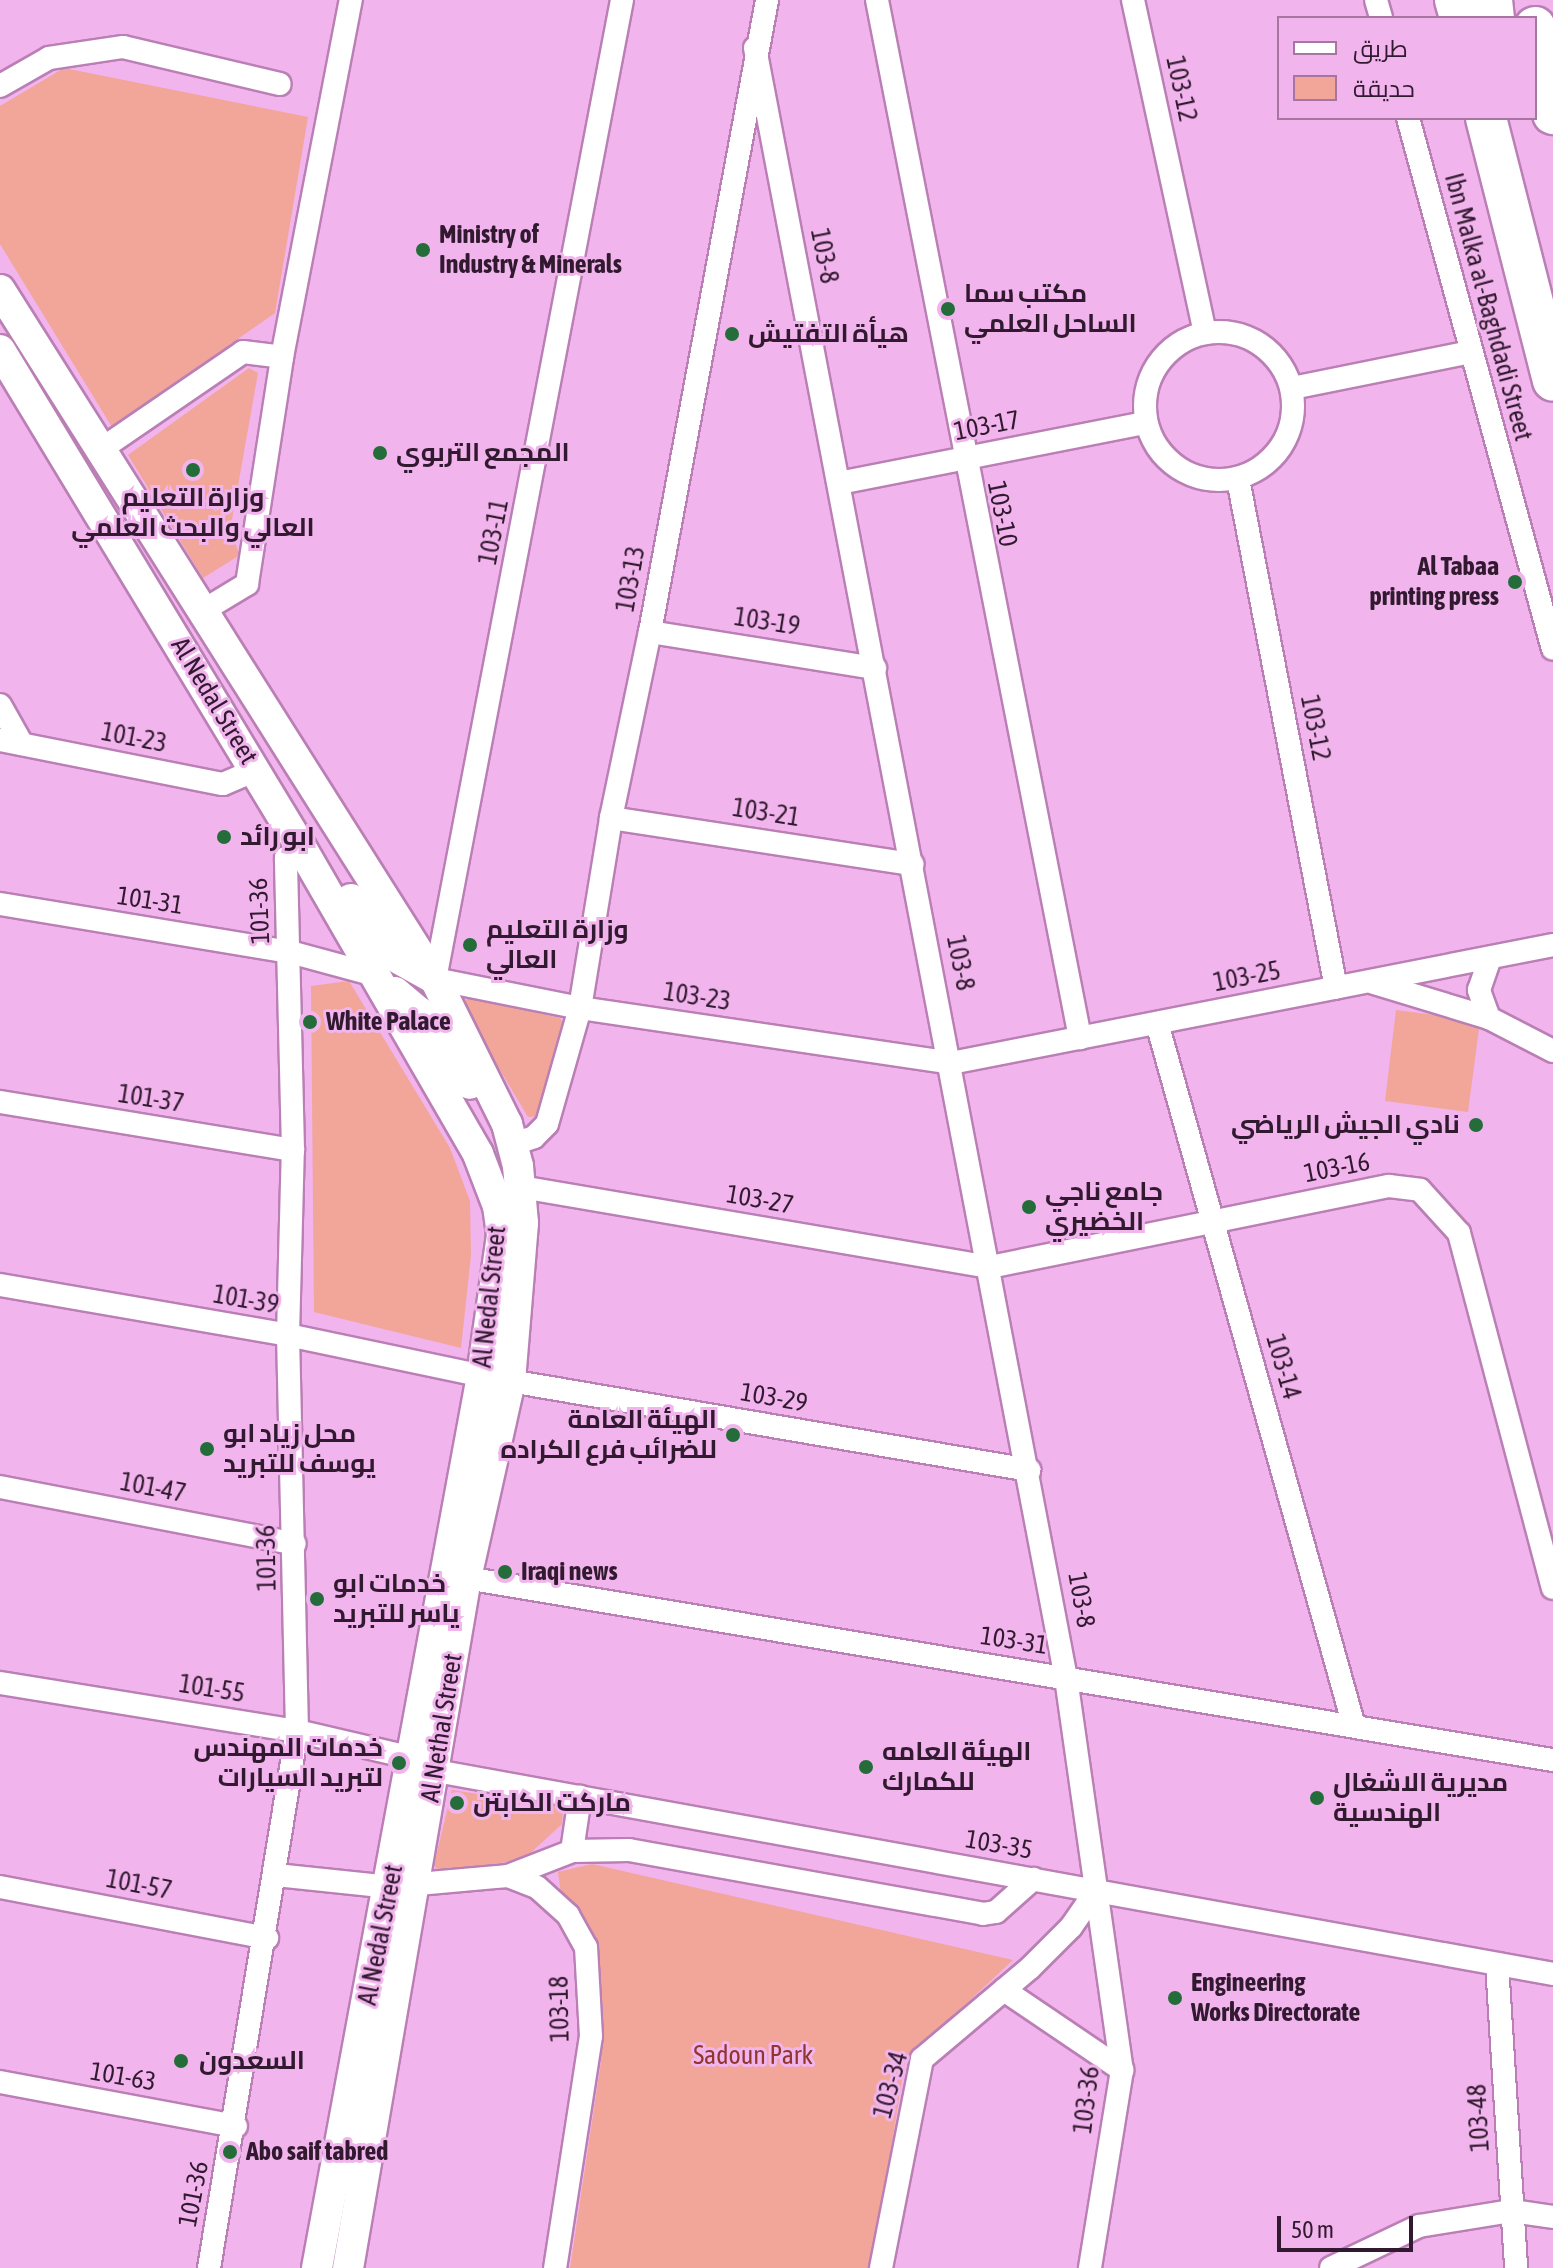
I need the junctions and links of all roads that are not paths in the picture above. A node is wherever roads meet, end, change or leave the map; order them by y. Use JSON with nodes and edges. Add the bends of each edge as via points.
{"nodes":[{"id":1,"x":351,"y":0,"type":"edge"},
{"id":2,"x":622,"y":0,"type":"edge"},
{"id":3,"x":767,"y":0,"type":"edge"},
{"id":4,"x":877,"y":0,"type":"edge"},
{"id":5,"x":1133,"y":0,"type":"edge"},
{"id":6,"x":1537,"y":37,"type":"edge"},
{"id":7,"x":755,"y":48,"type":"junction"},
{"id":8,"x":280,"y":84,"type":"dead end"},
{"id":9,"x":0,"y":86,"type":"edge"},
{"id":10,"x":1553,"y":114,"type":"edge"},
{"id":11,"x":1409,"y":120,"type":"edge"},
{"id":12,"x":1487,"y":120,"type":"edge"},
{"id":13,"x":1511,"y":120,"type":"edge"},
{"id":14,"x":0,"y":290,"type":"edge"},
{"id":15,"x":1205,"y":332,"type":"junction"},
{"id":16,"x":0,"y":350,"type":"edge"},
{"id":17,"x":1470,"y":352,"type":"junction"},
{"id":18,"x":282,"y":357,"type":"junction"},
{"id":19,"x":1553,"y":378,"type":"edge"},
{"id":20,"x":1292,"y":388,"type":"junction"},
{"id":21,"x":1145,"y":423,"type":"junction"},
{"id":22,"x":100,"y":450,"type":"junction"},
{"id":23,"x":963,"y":460,"type":"junction"},
{"id":24,"x":1238,"y":479,"type":"junction"},
{"id":25,"x":839,"y":483,"type":"junction"},
{"id":26,"x":201,"y":612,"type":"junction"},
{"id":27,"x":650,"y":632,"type":"junction"},
{"id":28,"x":1553,"y":649,"type":"edge"},
{"id":29,"x":875,"y":668,"type":"junction"},
{"id":30,"x":0,"y":705,"type":"edge"},
{"id":31,"x":261,"y":706,"type":"junction"},
{"id":32,"x":229,"y":725,"type":"junction"},
{"id":33,"x":11,"y":742,"type":"edge"},
{"id":34,"x":256,"y":770,"type":"junction"},
{"id":35,"x":611,"y":818,"type":"junction"},
{"id":36,"x":302,"y":849,"type":"junction"},
{"id":37,"x":913,"y":864,"type":"junction"},
{"id":38,"x":0,"y":904,"type":"edge"},
{"id":39,"x":1553,"y":945,"type":"edge"},
{"id":40,"x":290,"y":952,"type":"junction"},
{"id":41,"x":1490,"y":958,"type":"junction"},
{"id":42,"x":375,"y":975,"type":"junction"},
{"id":43,"x":435,"y":979,"type":"junction"},
{"id":44,"x":1369,"y":982,"type":"junction"},
{"id":45,"x":1336,"y":988,"type":"junction"},
{"id":46,"x":580,"y":1008,"type":"junction"},
{"id":47,"x":1489,"y":1018,"type":"junction"},
{"id":48,"x":1157,"y":1023,"type":"junction"},
{"id":49,"x":1080,"y":1038,"type":"junction"},
{"id":50,"x":1553,"y":1051,"type":"edge"},
{"id":51,"x":951,"y":1063,"type":"junction"},
{"id":52,"x":0,"y":1102,"type":"edge"},
{"id":53,"x":510,"y":1134,"type":"junction"},
{"id":54,"x":293,"y":1150,"type":"junction"},
{"id":55,"x":521,"y":1187,"type":"junction"},
{"id":56,"x":1213,"y":1222,"type":"junction"},
{"id":57,"x":990,"y":1267,"type":"junction"},
{"id":58,"x":0,"y":1285,"type":"edge"},
{"id":59,"x":288,"y":1335,"type":"junction"},
{"id":60,"x":496,"y":1378,"type":"junction"},
{"id":61,"x":1029,"y":1470,"type":"junction"},
{"id":62,"x":0,"y":1487,"type":"edge"},
{"id":63,"x":1545,"y":1523,"type":"edge"},
{"id":64,"x":295,"y":1544,"type":"junction"},
{"id":65,"x":466,"y":1578,"type":"junction"},
{"id":66,"x":1553,"y":1588,"type":"edge"},
{"id":67,"x":1066,"y":1678,"type":"junction"},
{"id":68,"x":0,"y":1683,"type":"edge"},
{"id":69,"x":1354,"y":1726,"type":"junction"},
{"id":70,"x":297,"y":1731,"type":"junction"},
{"id":71,"x":1553,"y":1760,"type":"edge"},
{"id":72,"x":424,"y":1764,"type":"junction"},
{"id":73,"x":580,"y":1797,"type":"junction"},
{"id":74,"x":572,"y":1851,"type":"junction"},
{"id":75,"x":276,"y":1875,"type":"junction"},
{"id":76,"x":508,"y":1876,"type":"junction"},
{"id":77,"x":1033,"y":1879,"type":"junction"},
{"id":78,"x":404,"y":1886,"type":"junction"},
{"id":79,"x":0,"y":1887,"type":"edge"},
{"id":80,"x":1096,"y":1891,"type":"junction"},
{"id":81,"x":267,"y":1938,"type":"junction"},
{"id":82,"x":1497,"y":1964,"type":"junction"},
{"id":83,"x":1553,"y":1974,"type":"edge"},
{"id":84,"x":1004,"y":1990,"type":"junction"},
{"id":85,"x":1122,"y":2070,"type":"junction"},
{"id":86,"x":0,"y":2082,"type":"edge"},
{"id":87,"x":236,"y":2126,"type":"junction"},
{"id":88,"x":1512,"y":2211,"type":"junction"},
{"id":89,"x":1553,"y":2217,"type":"edge"},
{"id":90,"x":209,"y":2268,"type":"edge"},
{"id":91,"x":317,"y":2268,"type":"edge"},
{"id":92,"x":348,"y":2268,"type":"edge"},
{"id":93,"x":555,"y":2268,"type":"edge"},
{"id":94,"x":881,"y":2268,"type":"edge"},
{"id":95,"x":1090,"y":2268,"type":"edge"},
{"id":96,"x":1331,"y":2268,"type":"edge"},
{"id":97,"x":1516,"y":2268,"type":"edge"}],
"edges":[{"from":1,"to":18,"type":"street"},
{"from":2,"to":43,"type":"street","name":"103-11"},
{"from":3,"to":7,"type":"street","name":"103-13"},
{"from":4,"to":23,"type":"street","name":"103-10"},
{"from":5,"to":15,"type":"street","name":"103-12"},
{"from":6,"to":10,"type":"highway"},
{"from":7,"to":25,"type":"street","name":"103-8"},
{"from":7,"to":27,"type":"street","name":"103-13"},
{"from":8,"to":9,"type":"street","via":[[123,47],[49,58]]},
{"from":11,"to":17,"type":"street","name":"Ibn Malka al-Baghdadi Street"},
{"from":12,"to":19,"type":"highway"},
{"from":13,"to":19,"type":"highway"},
{"from":14,"to":22,"type":"main road","name":"Al Nedal Street"},
{"from":15,"to":20,"type":"street","via":[[1234,332],[1260,343],[1280,362]]},
{"from":15,"to":21,"type":"street","via":[[1177,343],[1155,364],[1144,392]]},
{"from":16,"to":32,"type":"main road","name":"Al Nedal Street"},
{"from":17,"to":20,"type":"street"},
{"from":17,"to":28,"type":"street","name":"Ibn Malka al-Baghdadi Street"},
{"from":18,"to":22,"type":"street","via":[[243,352]]},
{"from":18,"to":26,"type":"street","via":[[247,584]]},
{"from":20,"to":24,"type":"street","via":[[1293,417],[1284,444],[1264,466]]},
{"from":21,"to":23,"type":"street","name":"103-17"},
{"from":21,"to":24,"type":"street","via":[[1158,450],[1180,470],[1208,480]]},
{"from":22,"to":26,"type":"main road","name":"Al Nedal Street"},
{"from":23,"to":25,"type":"street","name":"103-17"},
{"from":23,"to":49,"type":"street","name":"103-10"},
{"from":24,"to":45,"type":"street","name":"103-12"},
{"from":25,"to":29,"type":"street","name":"103-8"},
{"from":26,"to":31,"type":"main road","name":"Al Nedal Street"},
{"from":27,"to":29,"type":"street","name":"103-19"},
{"from":27,"to":35,"type":"street","name":"103-13"},
{"from":29,"to":37,"type":"street","name":"103-8"},
{"from":30,"to":33,"type":"street"},
{"from":31,"to":32,"type":"main road"},
{"from":31,"to":43,"type":"main road","name":"Al Nedal Street"},
{"from":32,"to":34,"type":"main road","name":"Al Nedal Street"},
{"from":33,"to":34,"type":"street","name":"101-23","via":[[223,784]]},
{"from":34,"to":36,"type":"main road","name":"Al Nedal Street"},
{"from":35,"to":37,"type":"street","name":"103-21"},
{"from":35,"to":46,"type":"street","name":"103-13"},
{"from":36,"to":40,"type":"street","name":"101-36","via":[[286,858]]},
{"from":36,"to":42,"type":"main road","name":"Al Nedal Street"},
{"from":36,"to":43,"type":"main road","via":[[359,908],[388,953]]},
{"from":37,"to":51,"type":"street","name":"103-8"},
{"from":38,"to":40,"type":"street","name":"101-31"},
{"from":39,"to":41,"type":"street","name":"103-25"},
{"from":40,"to":42,"type":"street","name":"101-31"},
{"from":40,"to":54,"type":"street","name":"101-36"},
{"from":41,"to":44,"type":"street","name":"103-25"},
{"from":41,"to":47,"type":"street","via":[[1479,990]]},
{"from":42,"to":53,"type":"main road","via":[[419,1012]]},
{"from":42,"to":60,"type":"main road","name":"Al Nedal Street","via":[[478,1154],[498,1206],[502,1235]]},
{"from":43,"to":46,"type":"street","name":"103-23"},
{"from":43,"to":53,"type":"main road","name":"Al Nedal Street"},
{"from":44,"to":45,"type":"street","name":"103-25"},
{"from":44,"to":47,"type":"street"},
{"from":45,"to":48,"type":"street","name":"103-25"},
{"from":46,"to":51,"type":"street","name":"103-23"},
{"from":46,"to":53,"type":"street","name":"103-13","via":[[547,1124],[534,1137]]},
{"from":47,"to":50,"type":"street"},
{"from":48,"to":49,"type":"street","name":"103-25"},
{"from":48,"to":56,"type":"street","name":"103-14"},
{"from":49,"to":51,"type":"street","name":"103-25"},
{"from":51,"to":57,"type":"street","name":"103-8"},
{"from":52,"to":54,"type":"street","name":"101-37"},
{"from":53,"to":55,"type":"main road","name":"Al Nedal Street"},
{"from":54,"to":59,"type":"street","name":"101-36"},
{"from":55,"to":57,"type":"street","name":"103-27"},
{"from":55,"to":60,"type":"main road","name":"Al Nethal Street","via":[[523,1223]]},
{"from":56,"to":57,"type":"street","name":"103-16"},
{"from":56,"to":63,"type":"street","name":"103-16","via":[[1389,1186],[1420,1190],[1437,1203],[1459,1233]]},
{"from":56,"to":69,"type":"street","name":"103-14"},
{"from":57,"to":61,"type":"street","name":"103-8"},
{"from":58,"to":59,"type":"street","name":"101-39"},
{"from":59,"to":60,"type":"street","name":"101-39"},
{"from":59,"to":64,"type":"street","name":"101-36"},
{"from":60,"to":61,"type":"street","name":"103-29"},
{"from":60,"to":65,"type":"main road","name":"Al Nethal Street"},
{"from":60,"to":72,"type":"main road","name":"Al Nedal Street"},
{"from":61,"to":67,"type":"street","name":"103-8"},
{"from":62,"to":64,"type":"street","name":"101-47"},
{"from":63,"to":66,"type":"street","name":"103-16"},
{"from":64,"to":70,"type":"street","name":"101-36"},
{"from":65,"to":67,"type":"street","name":"103-31"},
{"from":65,"to":72,"type":"main road","name":"Al Nethal Street"},
{"from":67,"to":69,"type":"street","name":"103-31"},
{"from":67,"to":80,"type":"street","name":"103-8"},
{"from":68,"to":70,"type":"street","name":"101-55"},
{"from":69,"to":71,"type":"street","name":"103-31"},
{"from":70,"to":72,"type":"street","name":"101-55"},
{"from":70,"to":75,"type":"street","name":"101-36"},
{"from":72,"to":73,"type":"street","name":"103-35"},
{"from":72,"to":78,"type":"main road","name":"Al Nethal Street"},
{"from":73,"to":74,"type":"street"},
{"from":73,"to":77,"type":"street","name":"103-35"},
{"from":74,"to":76,"type":"street"},
{"from":74,"to":77,"type":"street","via":[[629,1850],[983,1914],[996,1912]]},
{"from":75,"to":78,"type":"street"},
{"from":75,"to":81,"type":"street","name":"101-36"},
{"from":76,"to":78,"type":"street"},
{"from":76,"to":93,"type":"street","name":"103-18","via":[[547,1896],[568,1915],[586,1947],[591,2036]]},
{"from":77,"to":80,"type":"street","name":"103-35"},
{"from":78,"to":91,"type":"main road","name":"Al Nedal Street"},
{"from":78,"to":92,"type":"main road","name":"Al Nethal Street"},
{"from":79,"to":81,"type":"street","name":"101-57"},
{"from":80,"to":82,"type":"street","name":"103-35"},
{"from":80,"to":84,"type":"street","name":"103-34","via":[[1071,1927]]},
{"from":80,"to":85,"type":"street","name":"103-36"},
{"from":81,"to":87,"type":"street","name":"101-36"},
{"from":82,"to":83,"type":"street","name":"103-35"},
{"from":82,"to":88,"type":"street","name":"103-48"},
{"from":84,"to":85,"type":"street"},
{"from":84,"to":94,"type":"street","name":"103-34","via":[[922,2059]]},
{"from":85,"to":95,"type":"street","name":"103-36"},
{"from":86,"to":87,"type":"street","name":"101-63"},
{"from":87,"to":90,"type":"street","name":"101-36"},
{"from":88,"to":89,"type":"street"},
{"from":88,"to":96,"type":"street","via":[[1419,2226]]},
{"from":88,"to":97,"type":"street","name":"103-48"}]}
